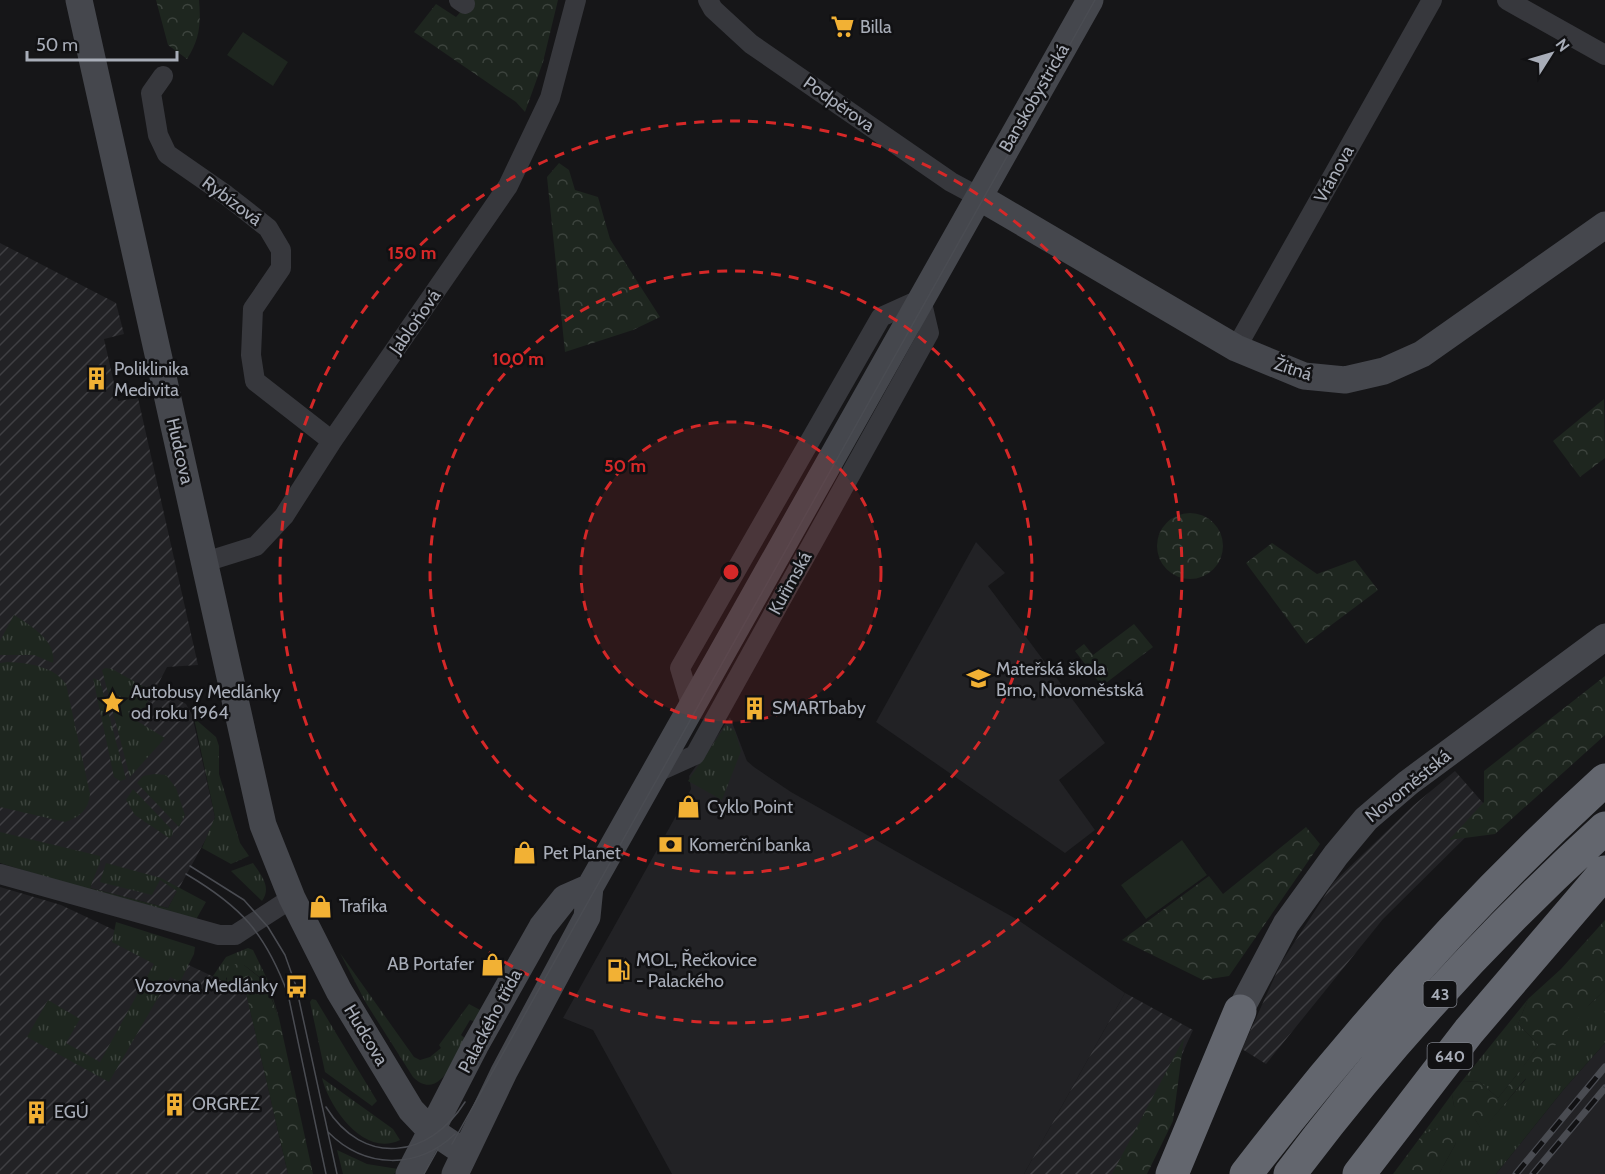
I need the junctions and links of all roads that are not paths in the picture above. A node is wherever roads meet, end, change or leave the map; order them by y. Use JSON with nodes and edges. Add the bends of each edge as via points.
{"nodes":[{"id":1,"x":80,"y":0,"type":"edge"},
{"id":2,"x":576,"y":0,"type":"edge"},
{"id":3,"x":708,"y":0,"type":"edge"},
{"id":4,"x":1090,"y":0,"type":"edge"},
{"id":5,"x":1432,"y":0,"type":"edge"},
{"id":6,"x":1508,"y":0,"type":"edge"},
{"id":7,"x":1605,"y":55,"type":"edge"},
{"id":8,"x":163,"y":76,"type":"dead end"},
{"id":9,"x":979,"y":197,"type":"junction"},
{"id":10,"x":1605,"y":225,"type":"edge"},
{"id":11,"x":921,"y":299,"type":"junction"},
{"id":12,"x":1236,"y":348,"type":"junction"},
{"id":13,"x":332,"y":441,"type":"junction"},
{"id":14,"x":205,"y":562,"type":"junction"},
{"id":15,"x":1605,"y":637,"type":"edge"},
{"id":16,"x":652,"y":774,"type":"junction"},
{"id":17,"x":1605,"y":780,"type":"edge"},
{"id":18,"x":1605,"y":828,"type":"edge"},
{"id":19,"x":1605,"y":872,"type":"edge"},
{"id":20,"x":0,"y":874,"type":"edge"},
{"id":21,"x":590,"y":886,"type":"junction"},
{"id":22,"x":292,"y":898,"type":"junction"},
{"id":23,"x":1240,"y":1011,"type":"joint"},
{"id":24,"x":433,"y":1131,"type":"junction"},
{"id":25,"x":460,"y":1163,"type":"edge"},
{"id":26,"x":409,"y":1174,"type":"edge"},
{"id":27,"x":1172,"y":1174,"type":"edge"},
{"id":28,"x":1246,"y":1174,"type":"edge"},
{"id":29,"x":1290,"y":1174,"type":"edge"},
{"id":30,"x":1359,"y":1174,"type":"edge"}],
"edges":[{"from":1,"to":14,"type":"street","name":"Hudcova"},
{"from":2,"to":13,"type":"street","name":"Jabloňová","via":[[549,98],[508,186]]},
{"from":3,"to":9,"type":"street","name":"Podpěrova","via":[[751,44],[951,182]]},
{"from":4,"to":9,"type":"street","name":"Banskobystrická"},
{"from":5,"to":12,"type":"street","name":"Vránova"},
{"from":6,"to":7,"type":"street"},
{"from":8,"to":13,"type":"street","name":"Rybízová","via":[[151,93],[158,135],[166,154],[267,228],[281,250],[281,268],[253,309],[251,355],[255,381]]},
{"from":9,"to":11,"type":"street","name":"Kuřimská"},
{"from":9,"to":12,"type":"street","name":"Žitná"},
{"from":10,"to":12,"type":"street","name":"Žitná","via":[[1422,354],[1384,371],[1345,380],[1304,376]]},
{"from":11,"to":16,"type":"street","name":"Kuřimská"},
{"from":11,"to":16,"type":"street","name":"Kuřimská","via":[[929,333],[695,755]]},
{"from":13,"to":14,"type":"street","name":"Jabloňová","via":[[284,516],[256,546]]},
{"from":14,"to":22,"type":"street","name":"Hudcova","via":[[263,825]]},
{"from":15,"to":23,"type":"street","name":"Novoměstská","via":[[1408,783],[1366,819],[1286,924]]},
{"from":16,"to":21,"type":"street","name":"Palackého třída"},
{"from":17,"to":28,"type":"highway","number":"43","via":[[1441,941],[1324,1076]]},
{"from":18,"to":29,"type":"highway","number":"43","via":[[1498,931],[1436,999]]},
{"from":19,"to":30,"type":"highway","number":"640","via":[[1469,1031]]},
{"from":20,"to":22,"type":"street","via":[[219,935],[235,935]]},
{"from":21,"to":24,"type":"street","name":"Palackého třída","via":[[566,898],[550,914],[475,1046]]},
{"from":21,"to":25,"type":"street","name":"Palackého třída","via":[[587,917]]},
{"from":22,"to":24,"type":"street","name":"Hudcova","via":[[339,991],[411,1110]]},
{"from":23,"to":27,"type":"highway"},
{"from":24,"to":25,"type":"street","name":"Hudcova"},
{"from":24,"to":26,"type":"street","name":"Palackého třída"}]}
